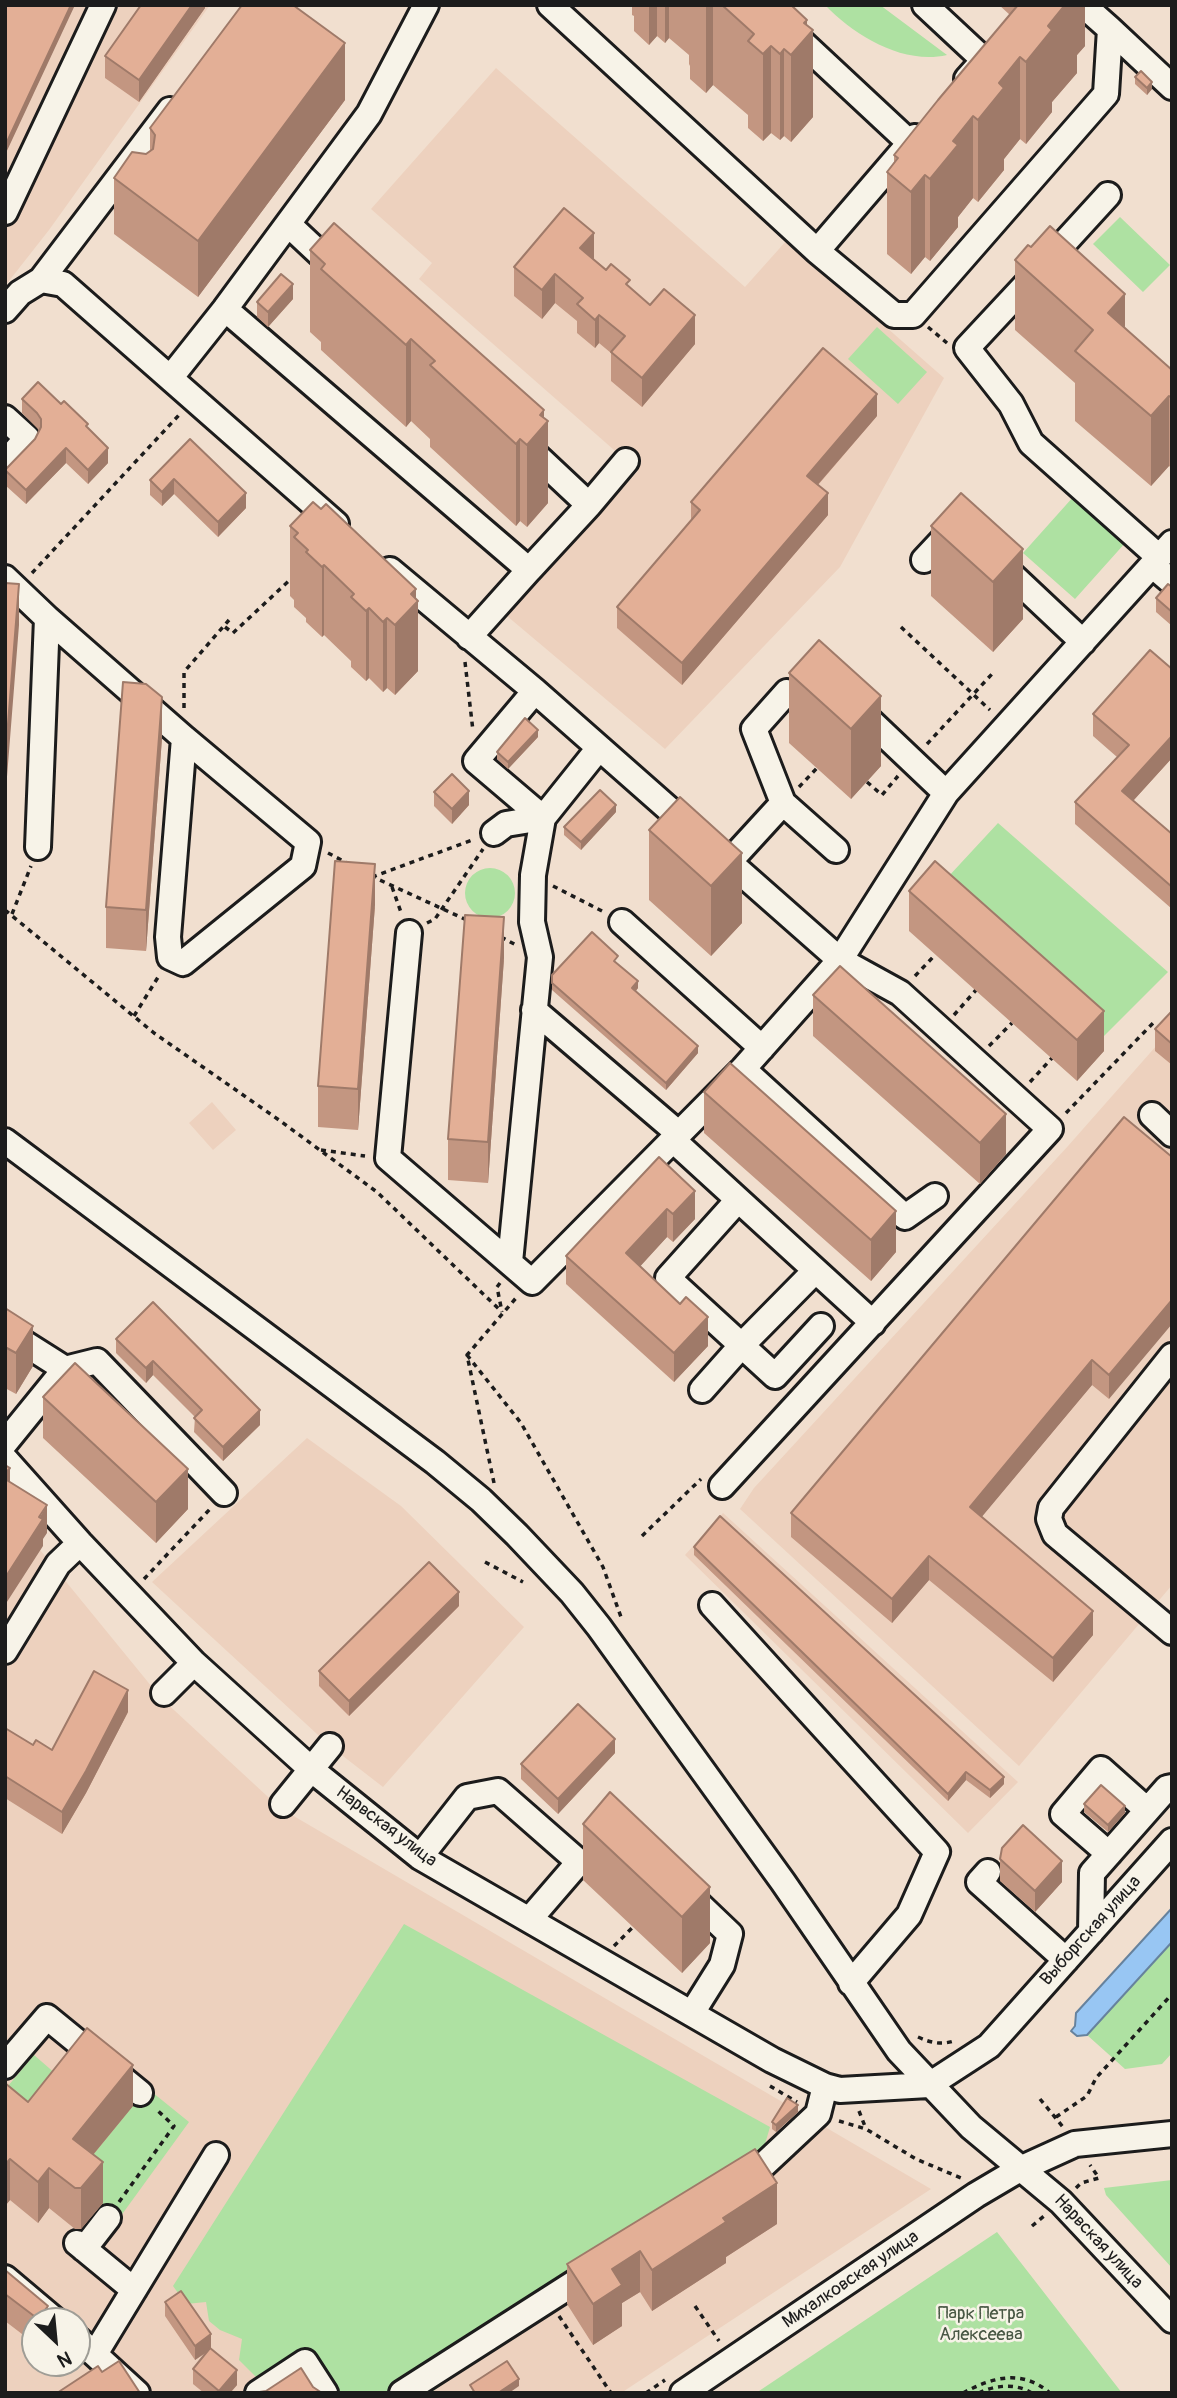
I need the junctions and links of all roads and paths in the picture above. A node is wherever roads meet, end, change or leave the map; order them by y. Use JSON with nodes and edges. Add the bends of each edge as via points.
{"nodes":[{"id":1,"x":103,"y":5,"type":"edge"},
{"id":2,"x":426,"y":5,"type":"edge"},
{"id":3,"x":550,"y":5,"type":"edge"},
{"id":4,"x":762,"y":5,"type":"edge"},
{"id":5,"x":925,"y":5,"type":"edge"},
{"id":6,"x":1083,"y":5,"type":"edge"},
{"id":7,"x":1110,"y":29,"type":"junction"},
{"id":8,"x":1172,"y":87,"type":"edge"},
{"id":9,"x":956,"y":91,"type":"edge"},
{"id":10,"x":184,"y":92,"type":"edge"},
{"id":11,"x":928,"y":122,"type":"edge"},
{"id":12,"x":910,"y":143,"type":"junction"},
{"id":13,"x":1108,"y":195,"type":"dead end"},
{"id":14,"x":5,"y":212,"type":"edge"},
{"id":15,"x":288,"y":224,"type":"junction"},
{"id":16,"x":817,"y":251,"type":"junction"},
{"id":17,"x":1043,"y":266,"type":"junction"},
{"id":18,"x":41,"y":280,"type":"junction"},
{"id":19,"x":348,"y":280,"type":"edge"},
{"id":20,"x":1063,"y":284,"type":"edge"},
{"id":21,"x":225,"y":309,"type":"junction"},
{"id":22,"x":5,"y":310,"type":"edge"},
{"id":23,"x":913,"y":315,"type":"junction"},
{"id":24,"x":967,"y":348,"type":"junction"},
{"id":25,"x":171,"y":377,"type":"junction"},
{"id":26,"x":195,"y":398,"type":"junction"},
{"id":27,"x":5,"y":418,"type":"edge"},
{"id":28,"x":509,"y":430,"type":"edge"},
{"id":29,"x":626,"y":461,"type":"dead end"},
{"id":30,"x":5,"y":463,"type":"edge"},
{"id":31,"x":589,"y":505,"type":"junction"},
{"id":32,"x":353,"y":539,"type":"edge"},
{"id":33,"x":1161,"y":555,"type":"edge"},
{"id":34,"x":374,"y":557,"type":"edge"},
{"id":35,"x":924,"y":560,"type":"dead end"},
{"id":36,"x":530,"y":570,"type":"junction"},
{"id":37,"x":296,"y":574,"type":"edge"},
{"id":38,"x":1172,"y":582,"type":"edge"},
{"id":39,"x":11,"y":583,"type":"edge"},
{"id":40,"x":47,"y":618,"type":"junction"},
{"id":41,"x":229,"y":620,"type":"dead end"},
{"id":42,"x":226,"y":627,"type":"junction"},
{"id":43,"x":901,"y":627,"type":"dead end"},
{"id":44,"x":1083,"y":642,"type":"junction"},
{"id":45,"x":467,"y":649,"type":"junction"},
{"id":46,"x":992,"y":674,"type":"dead end"},
{"id":47,"x":535,"y":691,"type":"junction"},
{"id":48,"x":787,"y":692,"type":"dead end"},
{"id":49,"x":973,"y":694,"type":"junction"},
{"id":50,"x":867,"y":718,"type":"edge"},
{"id":51,"x":1007,"y":725,"type":"junction"},
{"id":52,"x":184,"y":738,"type":"junction"},
{"id":53,"x":599,"y":748,"type":"junction"},
{"id":54,"x":476,"y":761,"type":"junction"},
{"id":55,"x":912,"y":761,"type":"junction"},
{"id":56,"x":867,"y":782,"type":"dead end"},
{"id":57,"x":946,"y":793,"type":"junction"},
{"id":58,"x":783,"y":803,"type":"junction"},
{"id":59,"x":542,"y":818,"type":"junction"},
{"id":60,"x":483,"y":837,"type":"junction"},
{"id":61,"x":307,"y":842,"type":"junction"},
{"id":62,"x":38,"y":847,"type":"joint"},
{"id":63,"x":836,"y":850,"type":"dead end"},
{"id":64,"x":729,"y":862,"type":"junction"},
{"id":65,"x":351,"y":865,"type":"edge"},
{"id":66,"x":361,"y":871,"type":"edge"},
{"id":67,"x":533,"y":875,"type":"junction"},
{"id":68,"x":372,"y":877,"type":"junction"},
{"id":69,"x":463,"y":877,"type":"junction"},
{"id":70,"x":469,"y":880,"type":"dead end"},
{"id":71,"x":442,"y":908,"type":"junction"},
{"id":72,"x":5,"y":910,"type":"edge"},
{"id":73,"x":12,"y":915,"type":"junction"},
{"id":74,"x":435,"y":919,"type":"dead end"},
{"id":75,"x":622,"y":922,"type":"joint"},
{"id":76,"x":472,"y":923,"type":"edge"},
{"id":77,"x":409,"y":933,"type":"dead end"},
{"id":78,"x":495,"y":934,"type":"edge"},
{"id":79,"x":170,"y":957,"type":"junction"},
{"id":80,"x":540,"y":957,"type":"junction"},
{"id":81,"x":840,"y":960,"type":"junction"},
{"id":82,"x":534,"y":1010,"type":"junction"},
{"id":83,"x":134,"y":1016,"type":"junction"},
{"id":84,"x":1155,"y":1021,"type":"dead end"},
{"id":85,"x":762,"y":1048,"type":"junction"},
{"id":86,"x":743,"y":1069,"type":"junction"},
{"id":87,"x":1152,"y":1115,"type":"dead end"},
{"id":88,"x":1050,"y":1129,"type":"junction"},
{"id":89,"x":1172,"y":1134,"type":"edge"},
{"id":90,"x":676,"y":1136,"type":"junction"},
{"id":91,"x":5,"y":1141,"type":"edge"},
{"id":92,"x":317,"y":1150,"type":"junction"},
{"id":93,"x":388,"y":1158,"type":"junction"},
{"id":94,"x":935,"y":1196,"type":"dead end"},
{"id":95,"x":738,"y":1200,"type":"junction"},
{"id":96,"x":510,"y":1262,"type":"junction"},
{"id":97,"x":815,"y":1271,"type":"junction"},
{"id":98,"x":873,"y":1323,"type":"junction"},
{"id":99,"x":821,"y":1326,"type":"dead end"},
{"id":100,"x":5,"y":1331,"type":"edge"},
{"id":101,"x":742,"y":1345,"type":"junction"},
{"id":102,"x":467,"y":1355,"type":"junction"},
{"id":103,"x":1172,"y":1356,"type":"edge"},
{"id":104,"x":65,"y":1369,"type":"junction"},
{"id":105,"x":702,"y":1390,"type":"dead end"},
{"id":106,"x":5,"y":1443,"type":"edge"},
{"id":107,"x":5,"y":1459,"type":"edge"},
{"id":108,"x":722,"y":1486,"type":"dead end"},
{"id":109,"x":495,"y":1487,"type":"dead end"},
{"id":110,"x":692,"y":1488,"type":"dead end"},
{"id":111,"x":224,"y":1493,"type":"joint"},
{"id":112,"x":642,"y":1536,"type":"dead end"},
{"id":113,"x":79,"y":1543,"type":"junction"},
{"id":114,"x":485,"y":1562,"type":"dead end"},
{"id":115,"x":523,"y":1582,"type":"dead end"},
{"id":116,"x":138,"y":1585,"type":"dead end"},
{"id":117,"x":712,"y":1605,"type":"dead end"},
{"id":118,"x":623,"y":1624,"type":"dead end"},
{"id":119,"x":1172,"y":1632,"type":"edge"},
{"id":120,"x":5,"y":1651,"type":"edge"},
{"id":121,"x":194,"y":1663,"type":"junction"},
{"id":122,"x":164,"y":1693,"type":"dead end"},
{"id":123,"x":330,"y":1746,"type":"dead end"},
{"id":124,"x":312,"y":1770,"type":"junction"},
{"id":125,"x":1172,"y":1787,"type":"edge"},
{"id":126,"x":283,"y":1804,"type":"dead end"},
{"id":127,"x":1147,"y":1810,"type":"junction"},
{"id":128,"x":1172,"y":1841,"type":"edge"},
{"id":129,"x":1109,"y":1854,"type":"junction"},
{"id":130,"x":420,"y":1857,"type":"junction"},
{"id":131,"x":988,"y":1872,"type":"dead end"},
{"id":132,"x":674,"y":1880,"type":"edge"},
{"id":133,"x":529,"y":1920,"type":"junction"},
{"id":134,"x":633,"y":1927,"type":"dead end"},
{"id":135,"x":1091,"y":1932,"type":"junction"},
{"id":136,"x":613,"y":1947,"type":"dead end"},
{"id":137,"x":1066,"y":1960,"type":"junction"},
{"id":138,"x":851,"y":1983,"type":"junction"},
{"id":139,"x":1172,"y":1994,"type":"edge"},
{"id":140,"x":692,"y":2013,"type":"junction"},
{"id":141,"x":5,"y":2066,"type":"edge"},
{"id":142,"x":929,"y":2085,"type":"junction"},
{"id":143,"x":825,"y":2086,"type":"junction"},
{"id":144,"x":140,"y":2093,"type":"joint"},
{"id":145,"x":1040,"y":2099,"type":"dead end"},
{"id":146,"x":1056,"y":2117,"type":"junction"},
{"id":147,"x":1172,"y":2134,"type":"edge"},
{"id":148,"x":1075,"y":2144,"type":"junction"},
{"id":149,"x":216,"y":2155,"type":"dead end"},
{"id":150,"x":1020,"y":2169,"type":"junction"},
{"id":151,"x":722,"y":2193,"type":"edge"},
{"id":152,"x":1061,"y":2202,"type":"junction"},
{"id":153,"x":108,"y":2218,"type":"joint"},
{"id":154,"x":1032,"y":2226,"type":"dead end"},
{"id":155,"x":617,"y":2257,"type":"edge"},
{"id":156,"x":5,"y":2278,"type":"edge"},
{"id":157,"x":135,"y":2290,"type":"junction"},
{"id":158,"x":547,"y":2299,"type":"junction"},
{"id":159,"x":695,"y":2306,"type":"dead end"},
{"id":160,"x":39,"y":2307,"type":"edge"},
{"id":161,"x":1172,"y":2320,"type":"edge"},
{"id":162,"x":91,"y":2339,"type":"edge"},
{"id":163,"x":721,"y":2343,"type":"dead end"},
{"id":164,"x":91,"y":2353,"type":"edge"},
{"id":165,"x":137,"y":2393,"type":"edge"},
{"id":166,"x":258,"y":2393,"type":"edge"},
{"id":167,"x":325,"y":2393,"type":"edge"},
{"id":168,"x":402,"y":2393,"type":"edge"},
{"id":169,"x":611,"y":2393,"type":"edge"},
{"id":170,"x":683,"y":2393,"type":"edge"},
{"id":171,"x":963,"y":2393,"type":"edge"},
{"id":172,"x":979,"y":2393,"type":"edge"},
{"id":173,"x":1032,"y":2393,"type":"edge"},
{"id":174,"x":1050,"y":2393,"type":"edge"}],
"edges":[{"from":1,"to":14,"type":"street"},
{"from":2,"to":15,"type":"street","via":[[369,114]]},
{"from":3,"to":16,"type":"street"},
{"from":4,"to":12,"type":"street"},
{"from":5,"to":9,"type":"street","via":[[984,60]]},
{"from":6,"to":7,"type":"street"},
{"from":7,"to":8,"type":"street"},
{"from":7,"to":23,"type":"street","via":[[1106,94]]},
{"from":10,"to":18,"type":"street","via":[[126,184]]},
{"from":11,"to":12,"type":"street"},
{"from":12,"to":16,"type":"street"},
{"from":13,"to":17,"type":"street"},
{"from":15,"to":19,"type":"street"},
{"from":15,"to":21,"type":"street"},
{"from":16,"to":23,"type":"street","via":[[894,314]]},
{"from":17,"to":20,"type":"street"},
{"from":17,"to":24,"type":"street"},
{"from":18,"to":22,"type":"street"},
{"from":18,"to":25,"type":"street","via":[[64,284]]},
{"from":21,"to":25,"type":"street"},
{"from":21,"to":36,"type":"street"},
{"from":23,"to":24,"type":"path","via":[[961,354]]},
{"from":24,"to":33,"type":"street","via":[[1011,404],[1031,443]]},
{"from":25,"to":26,"type":"street"},
{"from":26,"to":32,"type":"street"},
{"from":26,"to":39,"type":"path"},
{"from":27,"to":30,"type":"street","via":[[27,438]]},
{"from":28,"to":31,"type":"street"},
{"from":29,"to":31,"type":"street"},
{"from":31,"to":36,"type":"street"},
{"from":33,"to":38,"type":"street"},
{"from":33,"to":44,"type":"street"},
{"from":34,"to":45,"type":"street"},
{"from":35,"to":44,"type":"street","via":[[957,524]]},
{"from":36,"to":45,"type":"street"},
{"from":37,"to":42,"type":"path","via":[[233,633]]},
{"from":39,"to":40,"type":"street"},
{"from":40,"to":52,"type":"street"},
{"from":40,"to":62,"type":"street"},
{"from":41,"to":42,"type":"path"},
{"from":42,"to":52,"type":"path","via":[[184,673]]},
{"from":43,"to":49,"type":"path"},
{"from":44,"to":51,"type":"street"},
{"from":45,"to":47,"type":"street"},
{"from":45,"to":54,"type":"path"},
{"from":46,"to":49,"type":"path"},
{"from":47,"to":53,"type":"street"},
{"from":47,"to":54,"type":"street"},
{"from":48,"to":58,"type":"street","via":[[754,729]]},
{"from":49,"to":51,"type":"path"},
{"from":49,"to":55,"type":"path"},
{"from":50,"to":55,"type":"street"},
{"from":51,"to":57,"type":"street"},
{"from":52,"to":61,"type":"street"},
{"from":52,"to":79,"type":"street"},
{"from":53,"to":59,"type":"street"},
{"from":53,"to":64,"type":"street"},
{"from":54,"to":59,"type":"street"},
{"from":55,"to":56,"type":"path","via":[[882,795]]},
{"from":55,"to":57,"type":"street"},
{"from":57,"to":81,"type":"street"},
{"from":58,"to":63,"type":"street"},
{"from":58,"to":64,"type":"street"},
{"from":59,"to":60,"type":"street","via":[[506,824]]},
{"from":59,"to":67,"type":"street"},
{"from":60,"to":68,"type":"path"},
{"from":60,"to":69,"type":"path"},
{"from":61,"to":65,"type":"path"},
{"from":61,"to":79,"type":"street","via":[[303,866],[183,962]]},
{"from":62,"to":73,"type":"path"},
{"from":64,"to":81,"type":"street"},
{"from":66,"to":68,"type":"path"},
{"from":67,"to":75,"type":"path"},
{"from":67,"to":80,"type":"street","via":[[532,922]]},
{"from":68,"to":71,"type":"path"},
{"from":69,"to":70,"type":"path"},
{"from":69,"to":71,"type":"path"},
{"from":71,"to":74,"type":"path"},
{"from":71,"to":76,"type":"path"},
{"from":72,"to":73,"type":"path"},
{"from":73,"to":83,"type":"path"},
{"from":75,"to":85,"type":"street"},
{"from":77,"to":93,"type":"street"},
{"from":78,"to":80,"type":"path"},
{"from":79,"to":83,"type":"path"},
{"from":80,"to":82,"type":"street"},
{"from":81,"to":85,"type":"street"},
{"from":81,"to":88,"type":"street","via":[[900,993]]},
{"from":82,"to":90,"type":"street"},
{"from":82,"to":96,"type":"street"},
{"from":83,"to":92,"type":"path"},
{"from":84,"to":88,"type":"path"},
{"from":85,"to":86,"type":"street"},
{"from":86,"to":90,"type":"street"},
{"from":86,"to":94,"type":"street","via":[[905,1217]]},
{"from":87,"to":89,"type":"street"},
{"from":88,"to":98,"type":"street"},
{"from":90,"to":95,"type":"street"},
{"from":90,"to":96,"type":"street","via":[[532,1282]]},
{"from":91,"to":138,"type":"street","name":"Нарвская улица","via":[[481,1500],[572,1593]]},
{"from":92,"to":93,"type":"path"},
{"from":92,"to":102,"type":"path","via":[[377,1192],[502,1312]]},
{"from":93,"to":96,"type":"street"},
{"from":95,"to":97,"type":"street"},
{"from":95,"to":101,"type":"street","via":[[668,1278]]},
{"from":97,"to":98,"type":"street"},
{"from":97,"to":101,"type":"street"},
{"from":98,"to":108,"type":"street"},
{"from":99,"to":101,"type":"street","via":[[775,1376]]},
{"from":100,"to":104,"type":"street"},
{"from":101,"to":105,"type":"street"},
{"from":102,"to":109,"type":"path"},
{"from":102,"to":118,"type":"path","via":[[521,1423],[603,1567]]},
{"from":103,"to":119,"type":"street","via":[[1051,1508],[1049,1519],[1055,1534]]},
{"from":104,"to":106,"type":"street"},
{"from":104,"to":111,"type":"street","via":[[97,1361]]},
{"from":107,"to":113,"type":"street","name":"Нарвская улица"},
{"from":110,"to":112,"type":"path"},
{"from":111,"to":116,"type":"path"},
{"from":113,"to":120,"type":"street","via":[[58,1564]]},
{"from":113,"to":121,"type":"street","name":"Нарвская улица"},
{"from":114,"to":115,"type":"path"},
{"from":117,"to":138,"type":"street","via":[[937,1852],[909,1915]]},
{"from":121,"to":122,"type":"street"},
{"from":121,"to":124,"type":"street","name":"Нарвская улица"},
{"from":123,"to":124,"type":"street"},
{"from":124,"to":126,"type":"street"},
{"from":124,"to":130,"type":"street","name":"Нарвская улица"},
{"from":125,"to":127,"type":"street"},
{"from":127,"to":129,"type":"street"},
{"from":127,"to":129,"type":"street","via":[[1118,1796],[1101,1769],[1063,1814],[1091,1828]]},
{"from":128,"to":135,"type":"street","name":"Выборгская улица"},
{"from":129,"to":135,"type":"street","via":[[1092,1873]]},
{"from":130,"to":133,"type":"street","name":"Нарвская улица"},
{"from":130,"to":133,"type":"street","via":[[467,1797],[498,1791],[579,1862]]},
{"from":131,"to":137,"type":"street","via":[[979,1882]]},
{"from":132,"to":140,"type":"street","via":[[730,1934],[722,1965]]},
{"from":133,"to":140,"type":"street","name":"Нарвская улица"},
{"from":134,"to":136,"type":"path"},
{"from":135,"to":137,"type":"street","name":"Выборгская улица"},
{"from":137,"to":142,"type":"street","name":"Выборгская улица","via":[[989,2046]]},
{"from":138,"to":142,"type":"street","name":"Нарвская улица"},
{"from":139,"to":146,"type":"path","via":[[1096,2078],[1087,2096]]},
{"from":140,"to":143,"type":"street","name":"Нарвская улица"},
{"from":141,"to":144,"type":"street","via":[[47,2017]]},
{"from":142,"to":143,"type":"street","name":"Нарвская улица","via":[[853,2090]]},
{"from":142,"to":150,"type":"street","name":"Нарвская улица"},
{"from":143,"to":151,"type":"street","via":[[818,2115],[756,2172]]},
{"from":144,"to":153,"type":"path","via":[[174,2126]]},
{"from":145,"to":146,"type":"path"},
{"from":146,"to":148,"type":"path"},
{"from":147,"to":148,"type":"street","name":"Михалковская улица"},
{"from":148,"to":150,"type":"street","name":"Михалковская улица"},
{"from":148,"to":152,"type":"path","via":[[1099,2178],[1082,2183]]},
{"from":149,"to":157,"type":"street"},
{"from":150,"to":152,"type":"street","name":"Нарвская улица"},
{"from":150,"to":170,"type":"street","name":"Михалковская улица"},
{"from":152,"to":154,"type":"path"},
{"from":152,"to":161,"type":"street","name":"Нарвская улица"},
{"from":153,"to":157,"type":"street","via":[[81,2246]]},
{"from":155,"to":158,"type":"street"},
{"from":156,"to":160,"type":"street"},
{"from":157,"to":162,"type":"street"},
{"from":158,"to":168,"type":"street"},
{"from":158,"to":169,"type":"path"},
{"from":159,"to":163,"type":"path"},
{"from":164,"to":165,"type":"street"},
{"from":166,"to":167,"type":"street","via":[[305,2362]]},
{"from":171,"to":174,"type":"path","via":[[981,2384],[1028,2378]]},
{"from":172,"to":173,"type":"path","via":[[1007,2385]]}]}
